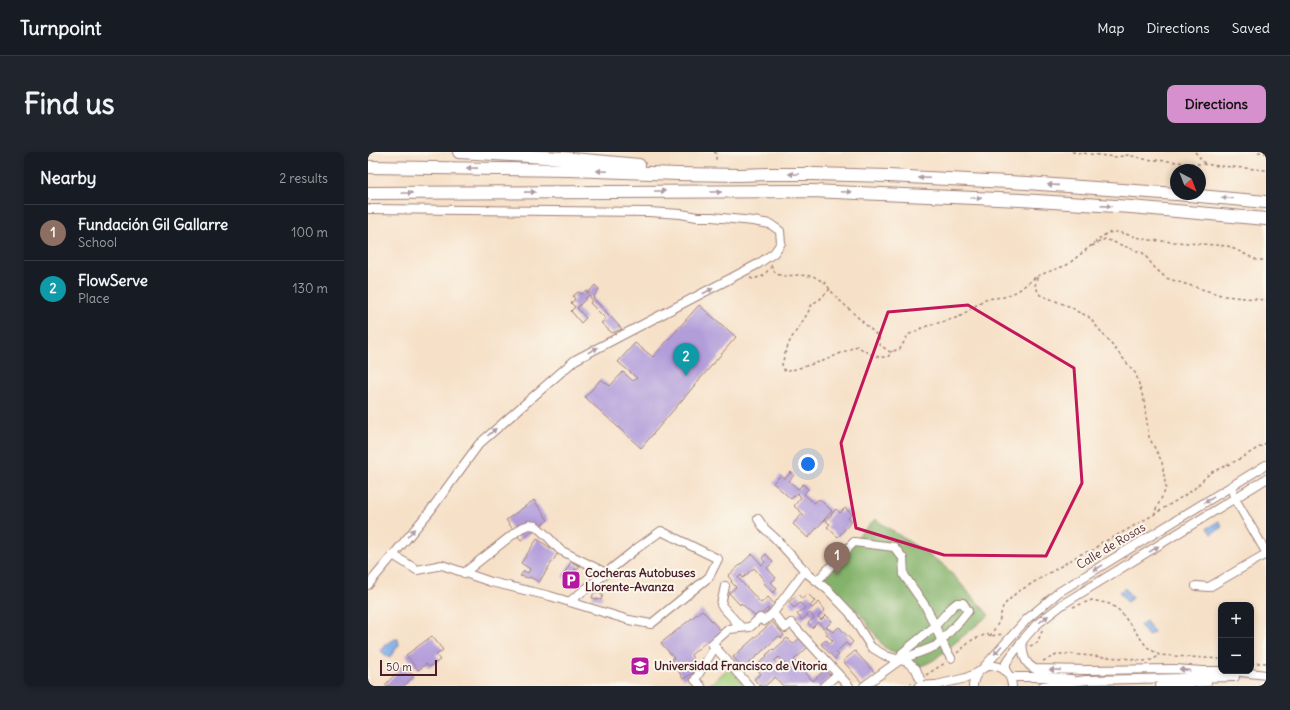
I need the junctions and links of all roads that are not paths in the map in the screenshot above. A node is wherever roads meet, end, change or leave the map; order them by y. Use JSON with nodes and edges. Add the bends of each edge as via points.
{"nodes":[{"id":1,"x":459,"y":152,"type":"edge"},
{"id":2,"x":368,"y":167,"type":"edge"},
{"id":3,"x":767,"y":174,"type":"junction"},
{"id":4,"x":368,"y":193,"type":"edge"},
{"id":5,"x":1170,"y":193,"type":"edge"},
{"id":6,"x":1206,"y":197,"type":"edge"},
{"id":7,"x":1266,"y":202,"type":"edge"},
{"id":8,"x":368,"y":209,"type":"edge"},
{"id":9,"x":1266,"y":219,"type":"edge"},
{"id":10,"x":1266,"y":465,"type":"edge"},
{"id":11,"x":1266,"y":479,"type":"edge"},
{"id":12,"x":1231,"y":487,"type":"junction"},
{"id":13,"x":1235,"y":499,"type":"junction"},
{"id":14,"x":758,"y":519,"type":"dead end"},
{"id":15,"x":1266,"y":553,"type":"edge"},
{"id":16,"x":393,"y":555,"type":"junction"},
{"id":17,"x":805,"y":570,"type":"junction"},
{"id":18,"x":464,"y":573,"type":"junction"},
{"id":19,"x":606,"y":573,"type":"junction"},
{"id":20,"x":817,"y":581,"type":"junction"},
{"id":21,"x":368,"y":585,"type":"edge"},
{"id":22,"x":725,"y":586,"type":"dead end"},
{"id":23,"x":1196,"y":586,"type":"dead end"},
{"id":24,"x":569,"y":602,"type":"junction"},
{"id":25,"x":773,"y":613,"type":"junction"},
{"id":26,"x":935,"y":626,"type":"junction"},
{"id":27,"x":741,"y":628,"type":"junction"},
{"id":28,"x":942,"y":641,"type":"junction"},
{"id":29,"x":1022,"y":641,"type":"junction"},
{"id":30,"x":715,"y":648,"type":"junction"},
{"id":31,"x":951,"y":658,"type":"road end"},
{"id":32,"x":900,"y":660,"type":"junction"},
{"id":33,"x":984,"y":667,"type":"junction"},
{"id":34,"x":978,"y":673,"type":"junction"},
{"id":35,"x":838,"y":674,"type":"junction"},
{"id":36,"x":1008,"y":674,"type":"junction"},
{"id":37,"x":1266,"y":676,"type":"edge"},
{"id":38,"x":1086,"y":680,"type":"junction"},
{"id":39,"x":920,"y":683,"type":"edge"},
{"id":40,"x":701,"y":686,"type":"edge"},
{"id":41,"x":749,"y":686,"type":"edge"},
{"id":42,"x":824,"y":686,"type":"edge"},
{"id":43,"x":849,"y":686,"type":"edge"},
{"id":44,"x":864,"y":686,"type":"edge"},
{"id":45,"x":933,"y":686,"type":"edge"},
{"id":46,"x":973,"y":686,"type":"edge"},
{"id":47,"x":1012,"y":686,"type":"edge"},
{"id":48,"x":1043,"y":686,"type":"edge"},
{"id":49,"x":1160,"y":686,"type":"edge"}],
"edges":[{"from":1,"to":3,"type":"highway","via":[[646,165],[743,168]]},
{"from":3,"to":2,"type":"highway","one_way":true,"via":[[709,175]]},
{"from":5,"to":3,"type":"highway","one_way":true,"via":[[888,176]]},
{"from":4,"to":9,"type":"highway","one_way":true,"via":[[811,191],[1021,200]]},
{"from":7,"to":6,"type":"highway","one_way":true},
{"from":16,"to":8,"type":"street","one_way":true,"via":[[430,511],[479,444],[575,360],[758,264],[774,253],[781,243],[780,231],[770,224],[681,214]]},
{"from":10,"to":12,"type":"street","name":"Calle de Rosas"},
{"from":11,"to":13,"type":"street","name":"Calle de Rosas"},
{"from":12,"to":13,"type":"street"},
{"from":12,"to":33,"type":"street","name":"Calle de Rosas","one_way":true,"via":[[1059,592],[1027,619]]},
{"from":13,"to":15,"type":"street"},
{"from":29,"to":13,"type":"street","name":"Calle de Rosas","one_way":true,"via":[[1036,625],[1063,604]]},
{"from":14,"to":17,"type":"street"},
{"from":15,"to":23,"type":"street","via":[[1209,587]]},
{"from":16,"to":18,"type":"street","via":[[417,570],[442,565]]},
{"from":16,"to":21,"type":"street"},
{"from":17,"to":20,"type":"street"},
{"from":17,"to":25,"type":"street"},
{"from":18,"to":19,"type":"street","via":[[521,528],[529,525],[536,526],[560,550]]},
{"from":18,"to":24,"type":"street"},
{"from":19,"to":24,"type":"street"},
{"from":19,"to":24,"type":"street","via":[[661,530],[718,559],[709,577],[651,624]]},
{"from":20,"to":26,"type":"street","via":[[854,542],[894,547],[903,558],[904,575],[926,607]]},
{"from":20,"to":32,"type":"street","via":[[850,612],[870,647]]},
{"from":22,"to":27,"type":"street","via":[[721,605]]},
{"from":25,"to":27,"type":"street","via":[[764,621],[760,618],[750,627]]},
{"from":25,"to":35,"type":"street","via":[[785,628],[791,623]]},
{"from":26,"to":28,"type":"street"},
{"from":26,"to":28,"type":"street","via":[[952,607],[963,603],[966,606],[968,610]]},
{"from":26,"to":32,"type":"street","via":[[902,653]]},
{"from":27,"to":30,"type":"street","via":[[729,628],[712,644]]},
{"from":28,"to":31,"type":"street"},
{"from":28,"to":32,"type":"street","via":[[936,646]]},
{"from":29,"to":36,"type":"street","name":"Calle de Rosas","via":[[1006,663]]},
{"from":37,"to":29,"type":"street","one_way":true,"via":[[1232,671],[1174,669],[1035,669],[1025,661]]},
{"from":30,"to":40,"type":"street","via":[[695,680]]},
{"from":30,"to":41,"type":"street"},
{"from":32,"to":39,"type":"street","via":[[916,669]]},
{"from":32,"to":44,"type":"street"},
{"from":33,"to":34,"type":"street","name":"Calle de Rosas"},
{"from":33,"to":36,"type":"street","via":[[998,667]]},
{"from":34,"to":45,"type":"street"},
{"from":34,"to":46,"type":"street"},
{"from":35,"to":42,"type":"street"},
{"from":35,"to":43,"type":"street"},
{"from":36,"to":38,"type":"street"},
{"from":36,"to":47,"type":"street"},
{"from":37,"to":38,"type":"street"},
{"from":37,"to":49,"type":"street"},
{"from":38,"to":48,"type":"street"},
{"from":39,"to":45,"type":"street"}]}
